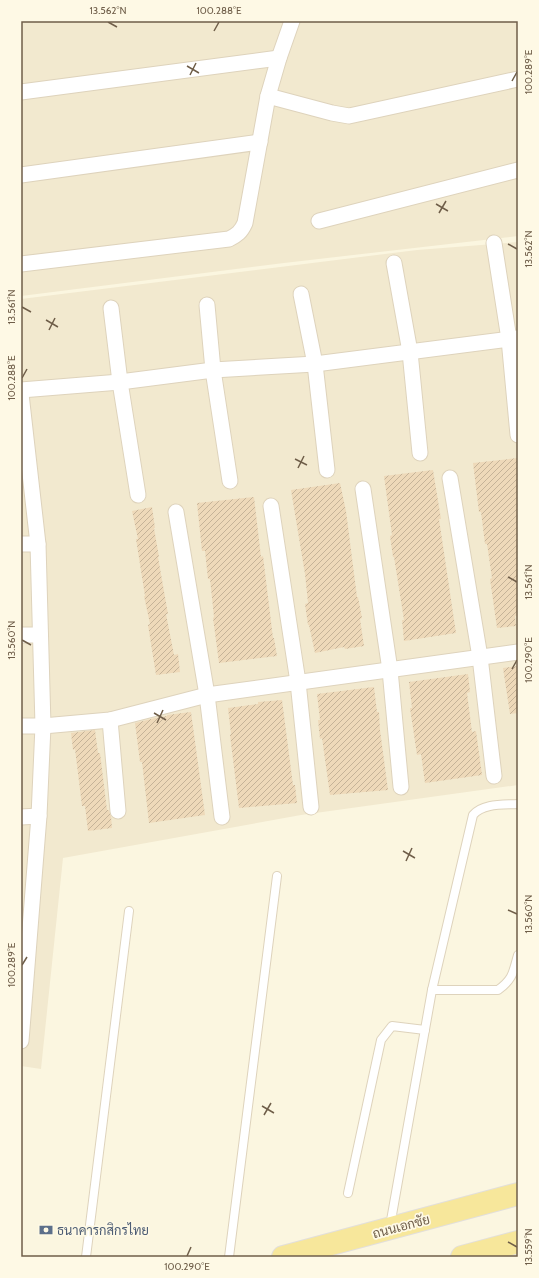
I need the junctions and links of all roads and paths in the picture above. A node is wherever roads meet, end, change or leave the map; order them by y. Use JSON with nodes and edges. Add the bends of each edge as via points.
{"nodes":[{"id":1,"x":292,"y":21,"type":"edge"},
{"id":2,"x":279,"y":58,"type":"junction"},
{"id":3,"x":518,"y":78,"type":"edge"},
{"id":4,"x":21,"y":92,"type":"edge"},
{"id":5,"x":268,"y":96,"type":"junction"},
{"id":6,"x":260,"y":142,"type":"junction"},
{"id":7,"x":518,"y":170,"type":"edge"},
{"id":8,"x":21,"y":175,"type":"edge"},
{"id":9,"x":319,"y":221,"type":"dead end"},
{"id":10,"x":494,"y":243,"type":"dead end"},
{"id":11,"x":394,"y":263,"type":"dead end"},
{"id":12,"x":21,"y":264,"type":"edge"},
{"id":13,"x":302,"y":294,"type":"dead end"},
{"id":14,"x":207,"y":305,"type":"dead end"},
{"id":15,"x":111,"y":308,"type":"dead end"},
{"id":16,"x":513,"y":338,"type":"edge"},
{"id":17,"x":410,"y":352,"type":"junction"},
{"id":18,"x":315,"y":364,"type":"junction"},
{"id":19,"x":213,"y":370,"type":"junction"},
{"id":20,"x":120,"y":382,"type":"junction"},
{"id":21,"x":21,"y":390,"type":"edge"},
{"id":22,"x":21,"y":394,"type":"edge"},
{"id":23,"x":518,"y":435,"type":"edge"},
{"id":24,"x":420,"y":454,"type":"dead end"},
{"id":25,"x":327,"y":470,"type":"dead end"},
{"id":26,"x":450,"y":478,"type":"dead end"},
{"id":27,"x":26,"y":479,"type":"edge"},
{"id":28,"x":230,"y":481,"type":"dead end"},
{"id":29,"x":363,"y":489,"type":"dead end"},
{"id":30,"x":138,"y":495,"type":"dead end"},
{"id":31,"x":271,"y":506,"type":"dead end"},
{"id":32,"x":176,"y":512,"type":"dead end"},
{"id":33,"x":21,"y":544,"type":"edge"},
{"id":34,"x":38,"y":544,"type":"junction"},
{"id":35,"x":21,"y":635,"type":"edge"},
{"id":36,"x":40,"y":636,"type":"junction"},
{"id":37,"x":518,"y":652,"type":"edge"},
{"id":38,"x":480,"y":657,"type":"junction"},
{"id":39,"x":390,"y":670,"type":"junction"},
{"id":40,"x":298,"y":682,"type":"junction"},
{"id":41,"x":207,"y":695,"type":"junction"},
{"id":42,"x":110,"y":720,"type":"junction"},
{"id":43,"x":21,"y":726,"type":"edge"},
{"id":44,"x":43,"y":726,"type":"junction"},
{"id":45,"x":494,"y":776,"type":"dead end"},
{"id":46,"x":402,"y":787,"type":"dead end"},
{"id":47,"x":518,"y":804,"type":"edge"},
{"id":48,"x":311,"y":807,"type":"dead end"},
{"id":49,"x":118,"y":811,"type":"dead end"},
{"id":50,"x":39,"y":816,"type":"junction"},
{"id":51,"x":222,"y":816,"type":"dead end"},
{"id":52,"x":21,"y":817,"type":"edge"},
{"id":53,"x":277,"y":876,"type":"dead end"},
{"id":54,"x":129,"y":911,"type":"dead end"},
{"id":55,"x":26,"y":924,"type":"edge"},
{"id":56,"x":518,"y":955,"type":"edge"},
{"id":57,"x":432,"y":990,"type":"junction"},
{"id":58,"x":22,"y":1017,"type":"edge"},
{"id":59,"x":425,"y":1030,"type":"junction"},
{"id":60,"x":21,"y":1041,"type":"edge"},
{"id":61,"x":348,"y":1193,"type":"dead end"},
{"id":62,"x":518,"y":1194,"type":"edge"},
{"id":63,"x":389,"y":1229,"type":"junction"},
{"id":64,"x":506,"y":1249,"type":"edge"},
{"id":65,"x":86,"y":1257,"type":"edge"},
{"id":66,"x":229,"y":1257,"type":"edge"},
{"id":67,"x":283,"y":1257,"type":"edge"},
{"id":68,"x":462,"y":1257,"type":"edge"}],
"edges":[{"from":1,"to":2,"type":"street"},
{"from":2,"to":4,"type":"street"},
{"from":2,"to":5,"type":"street"},
{"from":3,"to":5,"type":"street","via":[[349,116],[332,114]]},
{"from":5,"to":6,"type":"street"},
{"from":6,"to":8,"type":"street"},
{"from":6,"to":12,"type":"street","via":[[244,223],[237,236]]},
{"from":7,"to":9,"type":"street"},
{"from":10,"to":16,"type":"street"},
{"from":11,"to":17,"type":"street"},
{"from":13,"to":18,"type":"street"},
{"from":14,"to":19,"type":"street"},
{"from":15,"to":20,"type":"street"},
{"from":16,"to":17,"type":"street"},
{"from":16,"to":23,"type":"street"},
{"from":17,"to":18,"type":"street"},
{"from":17,"to":24,"type":"street"},
{"from":18,"to":19,"type":"street"},
{"from":18,"to":25,"type":"street"},
{"from":19,"to":20,"type":"street"},
{"from":19,"to":28,"type":"street"},
{"from":20,"to":21,"type":"street"},
{"from":20,"to":30,"type":"street"},
{"from":22,"to":27,"type":"street"},
{"from":26,"to":38,"type":"street"},
{"from":27,"to":34,"type":"street"},
{"from":29,"to":39,"type":"street"},
{"from":31,"to":40,"type":"street"},
{"from":32,"to":41,"type":"street"},
{"from":33,"to":34,"type":"street"},
{"from":34,"to":36,"type":"street"},
{"from":35,"to":36,"type":"street"},
{"from":36,"to":44,"type":"street"},
{"from":37,"to":38,"type":"street"},
{"from":38,"to":39,"type":"street"},
{"from":38,"to":45,"type":"street"},
{"from":39,"to":40,"type":"street"},
{"from":39,"to":46,"type":"street"},
{"from":40,"to":41,"type":"street"},
{"from":40,"to":48,"type":"street"},
{"from":41,"to":42,"type":"street"},
{"from":41,"to":51,"type":"street"},
{"from":42,"to":44,"type":"street"},
{"from":42,"to":49,"type":"street"},
{"from":43,"to":44,"type":"street"},
{"from":44,"to":50,"type":"street"},
{"from":47,"to":57,"type":"lane","via":[[492,806],[477,810],[473,815]]},
{"from":50,"to":52,"type":"street"},
{"from":50,"to":55,"type":"street"},
{"from":53,"to":66,"type":"lane"},
{"from":54,"to":65,"type":"lane"},
{"from":55,"to":58,"type":"street"},
{"from":56,"to":57,"type":"lane","via":[[513,975],[498,990]]},
{"from":57,"to":59,"type":"lane"},
{"from":58,"to":60,"type":"street"},
{"from":59,"to":61,"type":"lane","via":[[392,1026],[381,1040]]},
{"from":59,"to":63,"type":"lane"},
{"from":62,"to":63,"type":"main road","name":"ถนนเอกชัย"},
{"from":63,"to":67,"type":"main road","name":"ถนนเอกชัย"},
{"from":64,"to":68,"type":"main road"}]}
